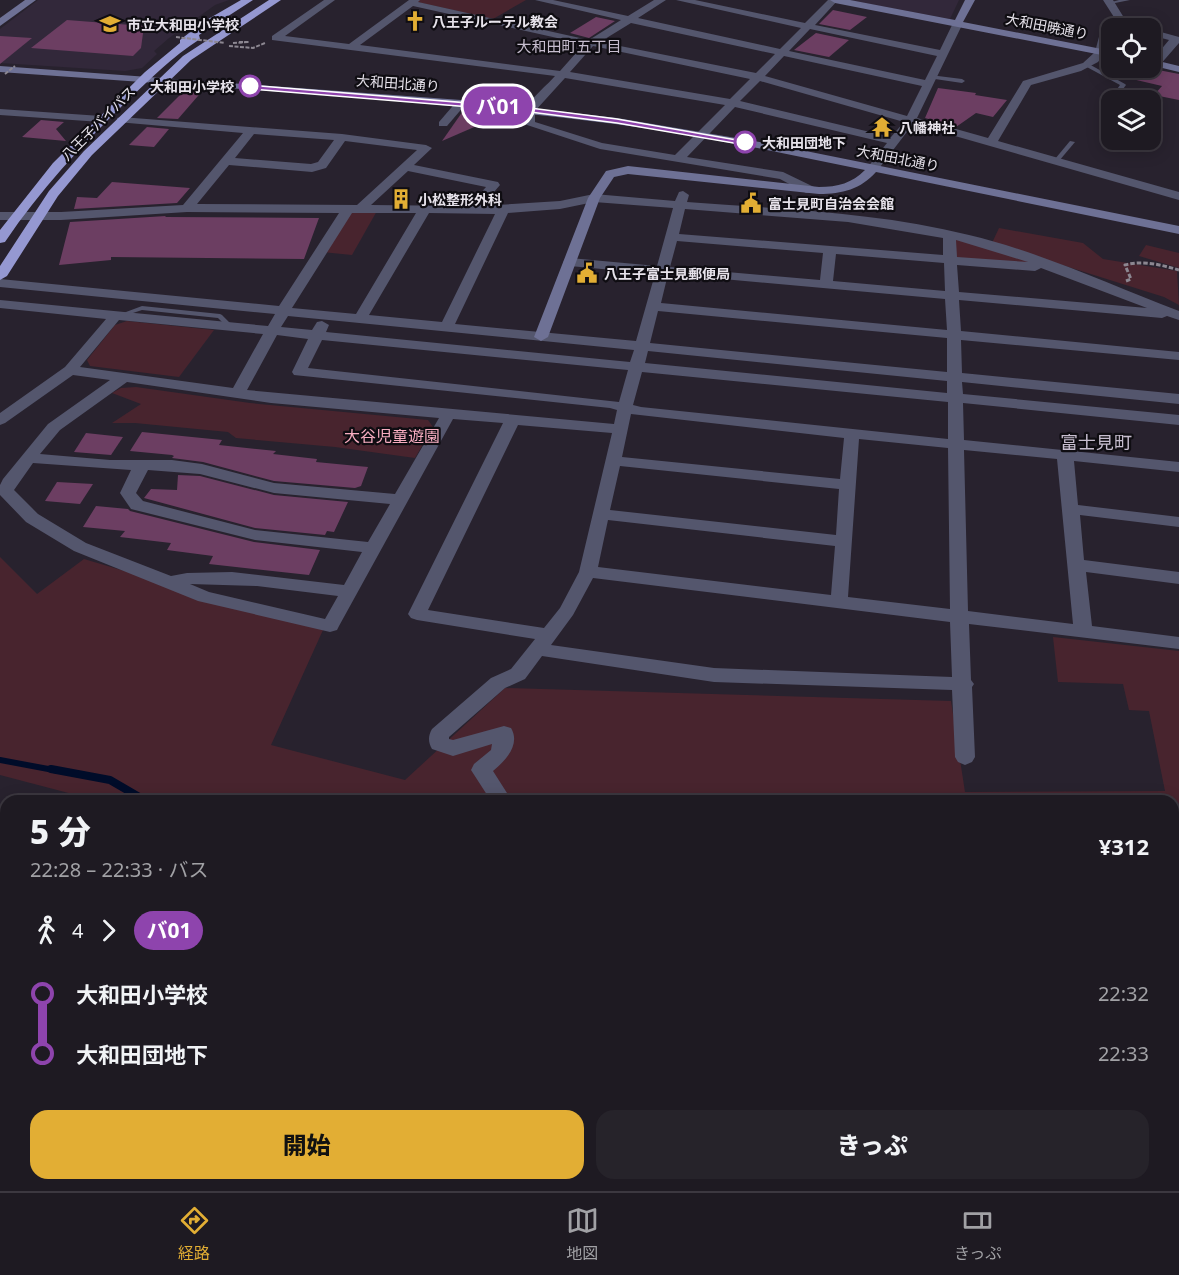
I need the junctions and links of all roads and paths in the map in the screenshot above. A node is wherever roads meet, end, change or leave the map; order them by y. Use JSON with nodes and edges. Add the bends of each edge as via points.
{"nodes":[{"id":1,"x":31,"y":0,"type":"edge"},
{"id":2,"x":248,"y":0,"type":"edge"},
{"id":3,"x":260,"y":0,"type":"edge"},
{"id":4,"x":276,"y":0,"type":"edge"},
{"id":5,"x":289,"y":0,"type":"edge"},
{"id":6,"x":330,"y":0,"type":"edge"},
{"id":7,"x":540,"y":0,"type":"edge"},
{"id":8,"x":661,"y":0,"type":"edge"},
{"id":9,"x":681,"y":0,"type":"edge"},
{"id":10,"x":834,"y":0,"type":"edge"},
{"id":11,"x":970,"y":0,"type":"edge"},
{"id":12,"x":1128,"y":0,"type":"edge"},
{"id":13,"x":1109,"y":1,"type":"edge"},
{"id":14,"x":413,"y":2,"type":"edge"},
{"id":15,"x":1114,"y":18,"type":"edge"},
{"id":16,"x":631,"y":20,"type":"junction"},
{"id":17,"x":0,"y":23,"type":"edge"},
{"id":18,"x":958,"y":24,"type":"junction"},
{"id":19,"x":808,"y":26,"type":"junction"},
{"id":20,"x":1161,"y":35,"type":"edge"},
{"id":21,"x":176,"y":37,"type":"dead end"},
{"id":22,"x":276,"y":38,"type":"junction"},
{"id":23,"x":1178,"y":39,"type":"edge"},
{"id":24,"x":221,"y":41,"type":"junction"},
{"id":25,"x":591,"y":44,"type":"junction"},
{"id":26,"x":351,"y":47,"type":"junction"},
{"id":27,"x":176,"y":50,"type":"junction"},
{"id":28,"x":782,"y":52,"type":"junction"},
{"id":29,"x":1101,"y":52,"type":"edge"},
{"id":30,"x":943,"y":54,"type":"junction"},
{"id":31,"x":1161,"y":55,"type":"edge"},
{"id":32,"x":1101,"y":56,"type":"edge"},
{"id":33,"x":1087,"y":65,"type":"junction"},
{"id":34,"x":1161,"y":65,"type":"edge"},
{"id":35,"x":15,"y":66,"type":"dead end"},
{"id":36,"x":1179,"y":69,"type":"edge"},
{"id":37,"x":2,"y":71,"type":"edge"},
{"id":38,"x":563,"y":74,"type":"junction"},
{"id":39,"x":758,"y":77,"type":"junction"},
{"id":40,"x":144,"y":79,"type":"junction"},
{"id":41,"x":163,"y":80,"type":"junction"},
{"id":42,"x":928,"y":81,"type":"junction"},
{"id":43,"x":962,"y":81,"type":"dead end"},
{"id":44,"x":1119,"y":90,"type":"edge"},
{"id":45,"x":461,"y":103,"type":"junction"},
{"id":46,"x":733,"y":103,"type":"junction"},
{"id":47,"x":530,"y":110,"type":"junction"},
{"id":48,"x":0,"y":112,"type":"edge"},
{"id":49,"x":16,"y":113,"type":"junction"},
{"id":50,"x":101,"y":119,"type":"junction"},
{"id":51,"x":121,"y":120,"type":"junction"},
{"id":52,"x":910,"y":121,"type":"junction"},
{"id":53,"x":444,"y":124,"type":"dead end"},
{"id":54,"x":0,"y":127,"type":"edge"},
{"id":55,"x":251,"y":131,"type":"junction"},
{"id":56,"x":702,"y":135,"type":"junction"},
{"id":57,"x":342,"y":137,"type":"junction"},
{"id":58,"x":893,"y":141,"type":"junction"},
{"id":59,"x":1072,"y":142,"type":"dead end"},
{"id":60,"x":991,"y":143,"type":"junction"},
{"id":61,"x":678,"y":159,"type":"junction"},
{"id":62,"x":1057,"y":160,"type":"junction"},
{"id":63,"x":226,"y":161,"type":"junction"},
{"id":64,"x":405,"y":167,"type":"junction"},
{"id":65,"x":873,"y":168,"type":"junction"},
{"id":66,"x":810,"y":190,"type":"junction"},
{"id":67,"x":1179,"y":196,"type":"edge"},
{"id":68,"x":594,"y":198,"type":"junction"},
{"id":69,"x":682,"y":199,"type":"junction"},
{"id":70,"x":187,"y":208,"type":"junction"},
{"id":71,"x":354,"y":209,"type":"junction"},
{"id":72,"x":425,"y":209,"type":"junction"},
{"id":73,"x":473,"y":209,"type":"junction"},
{"id":74,"x":503,"y":210,"type":"junction"},
{"id":75,"x":0,"y":216,"type":"edge"},
{"id":76,"x":15,"y":217,"type":"junction"},
{"id":77,"x":36,"y":217,"type":"junction"},
{"id":78,"x":1179,"y":230,"type":"edge"},
{"id":79,"x":949,"y":235,"type":"junction"},
{"id":80,"x":672,"y":237,"type":"junction"},
{"id":81,"x":0,"y":239,"type":"edge"},
{"id":82,"x":830,"y":249,"type":"junction"},
{"id":83,"x":951,"y":260,"type":"junction"},
{"id":84,"x":570,"y":262,"type":"junction"},
{"id":85,"x":1057,"y":269,"type":"junction"},
{"id":86,"x":1179,"y":270,"type":"edge"},
{"id":87,"x":663,"y":271,"type":"junction"},
{"id":88,"x":0,"y":276,"type":"edge"},
{"id":89,"x":0,"y":283,"type":"edge"},
{"id":90,"x":826,"y":284,"type":"junction"},
{"id":91,"x":1113,"y":289,"type":"junction"},
{"id":92,"x":952,"y":296,"type":"junction"},
{"id":93,"x":0,"y":304,"type":"edge"},
{"id":94,"x":652,"y":306,"type":"junction"},
{"id":95,"x":284,"y":310,"type":"junction"},
{"id":96,"x":119,"y":315,"type":"junction"},
{"id":97,"x":327,"y":317,"type":"junction"},
{"id":98,"x":360,"y":319,"type":"junction"},
{"id":99,"x":446,"y":328,"type":"junction"},
{"id":100,"x":275,"y":330,"type":"junction"},
{"id":101,"x":317,"y":334,"type":"junction"},
{"id":102,"x":954,"y":335,"type":"junction"},
{"id":103,"x":541,"y":337,"type":"junction"},
{"id":104,"x":641,"y":345,"type":"junction"},
{"id":105,"x":1179,"y":356,"type":"edge"},
{"id":106,"x":636,"y":366,"type":"junction"},
{"id":107,"x":70,"y":370,"type":"junction"},
{"id":108,"x":954,"y":377,"type":"junction"},
{"id":109,"x":123,"y":378,"type":"junction"},
{"id":110,"x":237,"y":392,"type":"junction"},
{"id":111,"x":954,"y":397,"type":"junction"},
{"id":112,"x":1179,"y":399,"type":"edge"},
{"id":113,"x":625,"y":408,"type":"junction"},
{"id":114,"x":449,"y":413,"type":"junction"},
{"id":115,"x":513,"y":419,"type":"junction"},
{"id":116,"x":0,"y":420,"type":"edge"},
{"id":117,"x":1179,"y":420,"type":"edge"},
{"id":118,"x":620,"y":429,"type":"junction"},
{"id":119,"x":852,"y":434,"type":"junction"},
{"id":120,"x":956,"y":444,"type":"junction"},
{"id":121,"x":1065,"y":456,"type":"junction"},
{"id":122,"x":28,"y":458,"type":"junction"},
{"id":123,"x":614,"y":461,"type":"junction"},
{"id":124,"x":142,"y":465,"type":"junction"},
{"id":125,"x":1179,"y":467,"type":"edge"},
{"id":126,"x":847,"y":485,"type":"junction"},
{"id":127,"x":399,"y":500,"type":"junction"},
{"id":128,"x":1070,"y":509,"type":"junction"},
{"id":129,"x":602,"y":514,"type":"junction"},
{"id":130,"x":1179,"y":522,"type":"edge"},
{"id":131,"x":843,"y":541,"type":"junction"},
{"id":132,"x":372,"y":548,"type":"junction"},
{"id":133,"x":1076,"y":566,"type":"junction"},
{"id":134,"x":588,"y":573,"type":"junction"},
{"id":135,"x":1179,"y":578,"type":"edge"},
{"id":136,"x":170,"y":582,"type":"junction"},
{"id":137,"x":348,"y":592,"type":"junction"},
{"id":138,"x":839,"y":602,"type":"junction"},
{"id":139,"x":959,"y":616,"type":"junction"},
{"id":140,"x":1083,"y":632,"type":"junction"},
{"id":141,"x":543,"y":642,"type":"junction"},
{"id":142,"x":1179,"y":643,"type":"edge"},
{"id":143,"x":964,"y":684,"type":"junction"},
{"id":144,"x":965,"y":757,"type":"dead end"},
{"id":145,"x":498,"y":795,"type":"edge"}],
"edges":[{"from":1,"to":17,"type":"street"},
{"from":2,"to":27,"type":"highway","via":[[197,30]]},
{"from":3,"to":27,"type":"highway","name":"八王子バイパス"},
{"from":4,"to":24,"type":"highway","name":"八王子バイパス"},
{"from":5,"to":24,"type":"highway"},
{"from":6,"to":22,"type":"street"},
{"from":7,"to":16,"type":"street"},
{"from":8,"to":16,"type":"street"},
{"from":9,"to":19,"type":"street"},
{"from":10,"to":18,"type":"street","name":"大和田暁通り"},
{"from":10,"to":19,"type":"street"},
{"from":11,"to":18,"type":"street"},
{"from":12,"to":13,"type":"lane"},
{"from":13,"to":15,"type":"street"},
{"from":14,"to":25,"type":"street"},
{"from":14,"to":26,"type":"street"},
{"from":16,"to":25,"type":"street"},
{"from":16,"to":28,"type":"street"},
{"from":18,"to":29,"type":"street","name":"大和田暁通り"},
{"from":18,"to":30,"type":"street"},
{"from":19,"to":28,"type":"street"},
{"from":19,"to":30,"type":"street"},
{"from":20,"to":23,"type":"street"},
{"from":21,"to":24,"type":"path","bridge":true},
{"from":22,"to":24,"type":"path","via":[[254,48]]},
{"from":22,"to":26,"type":"street"},
{"from":23,"to":31,"type":"street"},
{"from":24,"to":41,"type":"highway","name":"八王子バイパス","via":[[187,58]]},
{"from":25,"to":38,"type":"street"},
{"from":25,"to":39,"type":"street"},
{"from":26,"to":38,"type":"street"},
{"from":27,"to":40,"type":"highway","name":"八王子バイパス"},
{"from":28,"to":39,"type":"street"},
{"from":28,"to":42,"type":"street"},
{"from":30,"to":42,"type":"street"},
{"from":32,"to":33,"type":"street"},
{"from":33,"to":44,"type":"lane","via":[[1123,85]]},
{"from":33,"to":60,"type":"street","via":[[1027,83]]},
{"from":34,"to":36,"type":"street"},
{"from":35,"to":37,"type":"path","bridge":true},
{"from":37,"to":40,"type":"street","name":"大和田北通り"},
{"from":38,"to":46,"type":"street"},
{"from":38,"to":47,"type":"street"},
{"from":39,"to":46,"type":"street"},
{"from":39,"to":52,"type":"street"},
{"from":40,"to":41,"type":"street","name":"大和田北通り"},
{"from":40,"to":50,"type":"highway","name":"八王子バイパス"},
{"from":41,"to":45,"type":"street","name":"大和田北通り"},
{"from":41,"to":51,"type":"highway","name":"八王子バイパス"},
{"from":42,"to":43,"type":"lane"},
{"from":42,"to":52,"type":"street"},
{"from":45,"to":47,"type":"street","name":"大和田北通り"},
{"from":45,"to":53,"type":"street"},
{"from":46,"to":56,"type":"street"},
{"from":46,"to":58,"type":"street"},
{"from":47,"to":56,"type":"street","name":"大和田北通り"},
{"from":47,"to":61,"type":"street","via":[[530,124],[600,146]]},
{"from":48,"to":49,"type":"street"},
{"from":49,"to":50,"type":"street"},
{"from":49,"to":54,"type":"street"},
{"from":50,"to":76,"type":"highway","name":"八王子バイパス","via":[[56,165]]},
{"from":51,"to":55,"type":"street"},
{"from":51,"to":77,"type":"highway","name":"八王子バイパス","via":[[76,166]]},
{"from":52,"to":58,"type":"street"},
{"from":52,"to":60,"type":"street"},
{"from":55,"to":57,"type":"street"},
{"from":55,"to":63,"type":"street"},
{"from":56,"to":61,"type":"street"},
{"from":56,"to":65,"type":"street","name":"大和田北通り"},
{"from":57,"to":63,"type":"street","via":[[322,165],[312,168]]},
{"from":57,"to":64,"type":"street","via":[[431,144]]},
{"from":58,"to":65,"type":"street"},
{"from":59,"to":62,"type":"lane"},
{"from":60,"to":62,"type":"street"},
{"from":61,"to":66,"type":"street","via":[[783,176]]},
{"from":62,"to":67,"type":"street"},
{"from":63,"to":70,"type":"street"},
{"from":64,"to":71,"type":"street"},
{"from":64,"to":73,"type":"street","via":[[494,184]]},
{"from":65,"to":66,"type":"street","via":[[850,187]]},
{"from":65,"to":78,"type":"street","name":"大和田北通り"},
{"from":66,"to":68,"type":"street","via":[[628,170],[609,174]]},
{"from":68,"to":69,"type":"street"},
{"from":68,"to":74,"type":"street"},
{"from":68,"to":84,"type":"street"},
{"from":69,"to":79,"type":"street","via":[[848,218]]},
{"from":69,"to":80,"type":"street"},
{"from":70,"to":71,"type":"street"},
{"from":70,"to":77,"type":"street"},
{"from":71,"to":72,"type":"street"},
{"from":71,"to":95,"type":"street"},
{"from":72,"to":73,"type":"street"},
{"from":72,"to":98,"type":"street"},
{"from":73,"to":74,"type":"street"},
{"from":74,"to":99,"type":"street"},
{"from":75,"to":76,"type":"street"},
{"from":76,"to":77,"type":"street"},
{"from":76,"to":81,"type":"highway","name":"八王子バイパス"},
{"from":77,"to":88,"type":"highway","name":"八王子バイパス"},
{"from":79,"to":83,"type":"street"},
{"from":79,"to":85,"type":"street","via":[[1010,251]]},
{"from":80,"to":82,"type":"street"},
{"from":80,"to":87,"type":"street"},
{"from":82,"to":83,"type":"street"},
{"from":82,"to":90,"type":"street"},
{"from":83,"to":85,"type":"street"},
{"from":83,"to":92,"type":"street"},
{"from":84,"to":87,"type":"street"},
{"from":84,"to":103,"type":"street"},
{"from":85,"to":91,"type":"street"},
{"from":86,"to":91,"type":"path","via":[[1135,262],[1125,265],[1131,279]]},
{"from":87,"to":90,"type":"street"},
{"from":87,"to":94,"type":"street"},
{"from":89,"to":95,"type":"street"},
{"from":90,"to":92,"type":"street"},
{"from":91,"to":92,"type":"street","via":[[1179,316]]},
{"from":92,"to":102,"type":"street"},
{"from":93,"to":96,"type":"street"},
{"from":94,"to":102,"type":"street"},
{"from":94,"to":104,"type":"street"},
{"from":95,"to":97,"type":"street"},
{"from":95,"to":100,"type":"street"},
{"from":96,"to":100,"type":"street"},
{"from":96,"to":107,"type":"street"},
{"from":97,"to":98,"type":"street"},
{"from":97,"to":101,"type":"street"},
{"from":98,"to":99,"type":"street"},
{"from":99,"to":103,"type":"street"},
{"from":100,"to":101,"type":"street"},
{"from":100,"to":110,"type":"street"},
{"from":101,"to":106,"type":"street"},
{"from":101,"to":113,"type":"street","via":[[299,372]]},
{"from":102,"to":105,"type":"street"},
{"from":102,"to":108,"type":"street"},
{"from":103,"to":104,"type":"street"},
{"from":104,"to":106,"type":"street"},
{"from":104,"to":108,"type":"street"},
{"from":106,"to":111,"type":"street"},
{"from":106,"to":113,"type":"street"},
{"from":107,"to":109,"type":"street"},
{"from":107,"to":116,"type":"street"},
{"from":108,"to":111,"type":"street"},
{"from":108,"to":112,"type":"street"},
{"from":109,"to":110,"type":"street"},
{"from":109,"to":122,"type":"street","via":[[54,427]]},
{"from":110,"to":114,"type":"street"},
{"from":111,"to":117,"type":"street"},
{"from":111,"to":120,"type":"street"},
{"from":113,"to":118,"type":"street"},
{"from":113,"to":119,"type":"street"},
{"from":114,"to":115,"type":"street"},
{"from":114,"to":127,"type":"street"},
{"from":115,"to":118,"type":"street"},
{"from":115,"to":141,"type":"street","via":[[417,614]]},
{"from":118,"to":123,"type":"street"},
{"from":119,"to":120,"type":"street"},
{"from":119,"to":126,"type":"street"},
{"from":120,"to":121,"type":"street"},
{"from":120,"to":139,"type":"street"},
{"from":121,"to":125,"type":"street"},
{"from":121,"to":128,"type":"street"},
{"from":122,"to":124,"type":"street"},
{"from":122,"to":136,"type":"street","via":[[4,491],[24,512],[80,547]]},
{"from":123,"to":126,"type":"street"},
{"from":123,"to":129,"type":"street"},
{"from":124,"to":127,"type":"street","via":[[202,469],[274,488]]},
{"from":124,"to":132,"type":"street","via":[[128,493],[137,505],[255,535]]},
{"from":126,"to":131,"type":"street"},
{"from":127,"to":132,"type":"street"},
{"from":128,"to":130,"type":"street"},
{"from":128,"to":133,"type":"street"},
{"from":129,"to":131,"type":"street"},
{"from":129,"to":134,"type":"street"},
{"from":131,"to":138,"type":"street"},
{"from":132,"to":137,"type":"street"},
{"from":133,"to":135,"type":"street"},
{"from":133,"to":140,"type":"street"},
{"from":134,"to":138,"type":"street"},
{"from":134,"to":141,"type":"street","via":[[567,611]]},
{"from":136,"to":137,"type":"street","via":[[185,577],[248,580]]},
{"from":136,"to":137,"type":"street","via":[[204,597],[330,626]]},
{"from":138,"to":139,"type":"street"},
{"from":139,"to":140,"type":"street"},
{"from":139,"to":143,"type":"street"},
{"from":140,"to":142,"type":"street"},
{"from":141,"to":143,"type":"street","via":[[714,675]]},
{"from":141,"to":145,"type":"street","via":[[518,674],[498,683],[439,734],[439,744],[453,748],[504,733],[501,753],[480,770]]},
{"from":143,"to":144,"type":"street"}]}
